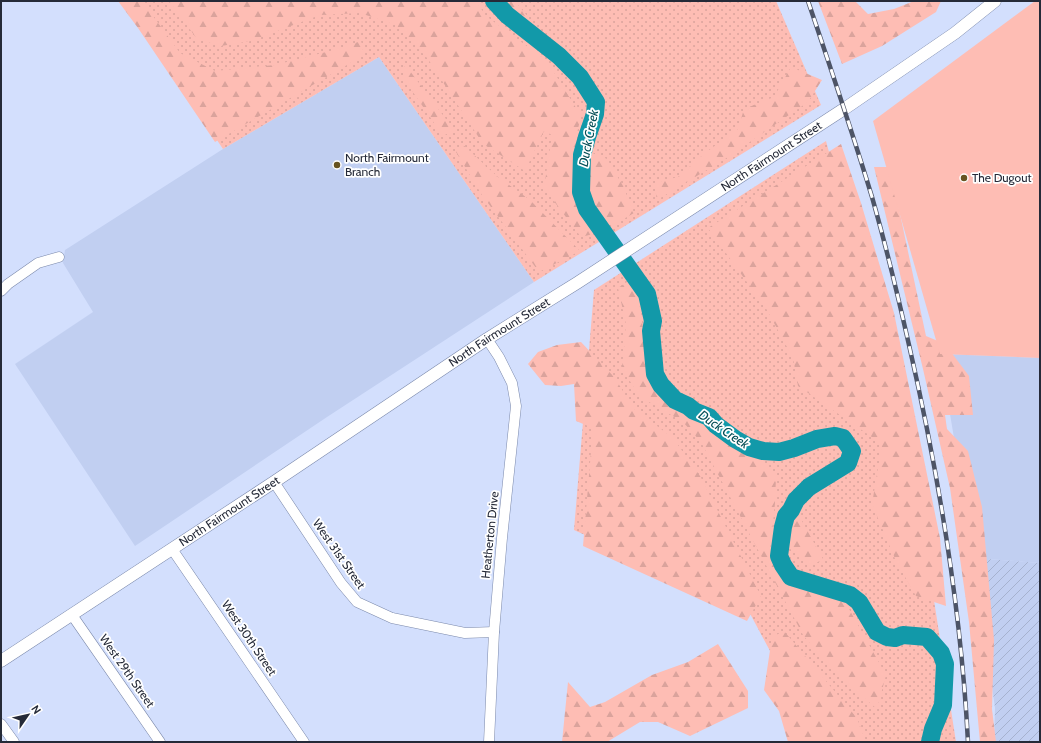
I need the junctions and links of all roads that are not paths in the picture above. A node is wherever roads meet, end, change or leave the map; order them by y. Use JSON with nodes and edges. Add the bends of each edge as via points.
{"nodes":[{"id":1,"x":995,"y":1,"type":"edge"},
{"id":2,"x":59,"y":258,"type":"dead end"},
{"id":3,"x":1,"y":291,"type":"edge"},
{"id":4,"x":487,"y":338,"type":"junction"},
{"id":5,"x":274,"y":482,"type":"junction"},
{"id":6,"x":172,"y":549,"type":"junction"},
{"id":7,"x":72,"y":615,"type":"junction"},
{"id":8,"x":494,"y":632,"type":"junction"},
{"id":9,"x":1,"y":661,"type":"edge"},
{"id":10,"x":1,"y":724,"type":"edge"},
{"id":11,"x":14,"y":742,"type":"edge"},
{"id":12,"x":160,"y":742,"type":"edge"},
{"id":13,"x":304,"y":742,"type":"edge"},
{"id":14,"x":489,"y":742,"type":"edge"}],
"edges":[{"from":1,"to":4,"type":"street","name":"North Fairmount Street","via":[[955,33],[844,109],[655,233]]},
{"from":2,"to":3,"type":"street","via":[[38,263]]},
{"from":4,"to":5,"type":"street","name":"North Fairmount Street"},
{"from":4,"to":8,"type":"street","name":"Heatherton Drive","via":[[512,383],[516,406]]},
{"from":5,"to":6,"type":"street","name":"North Fairmount Street"},
{"from":5,"to":8,"type":"street","name":"West 31st Street","via":[[341,583],[357,602],[392,618],[465,632]]},
{"from":6,"to":7,"type":"street","name":"North Fairmount Street"},
{"from":6,"to":13,"type":"street","name":"West 30th Street"},
{"from":7,"to":9,"type":"street","name":"North Fairmount Street"},
{"from":7,"to":12,"type":"street","name":"West 29th Street"},
{"from":8,"to":14,"type":"street","name":"Heatherton Drive"},
{"from":10,"to":11,"type":"street"}]}
